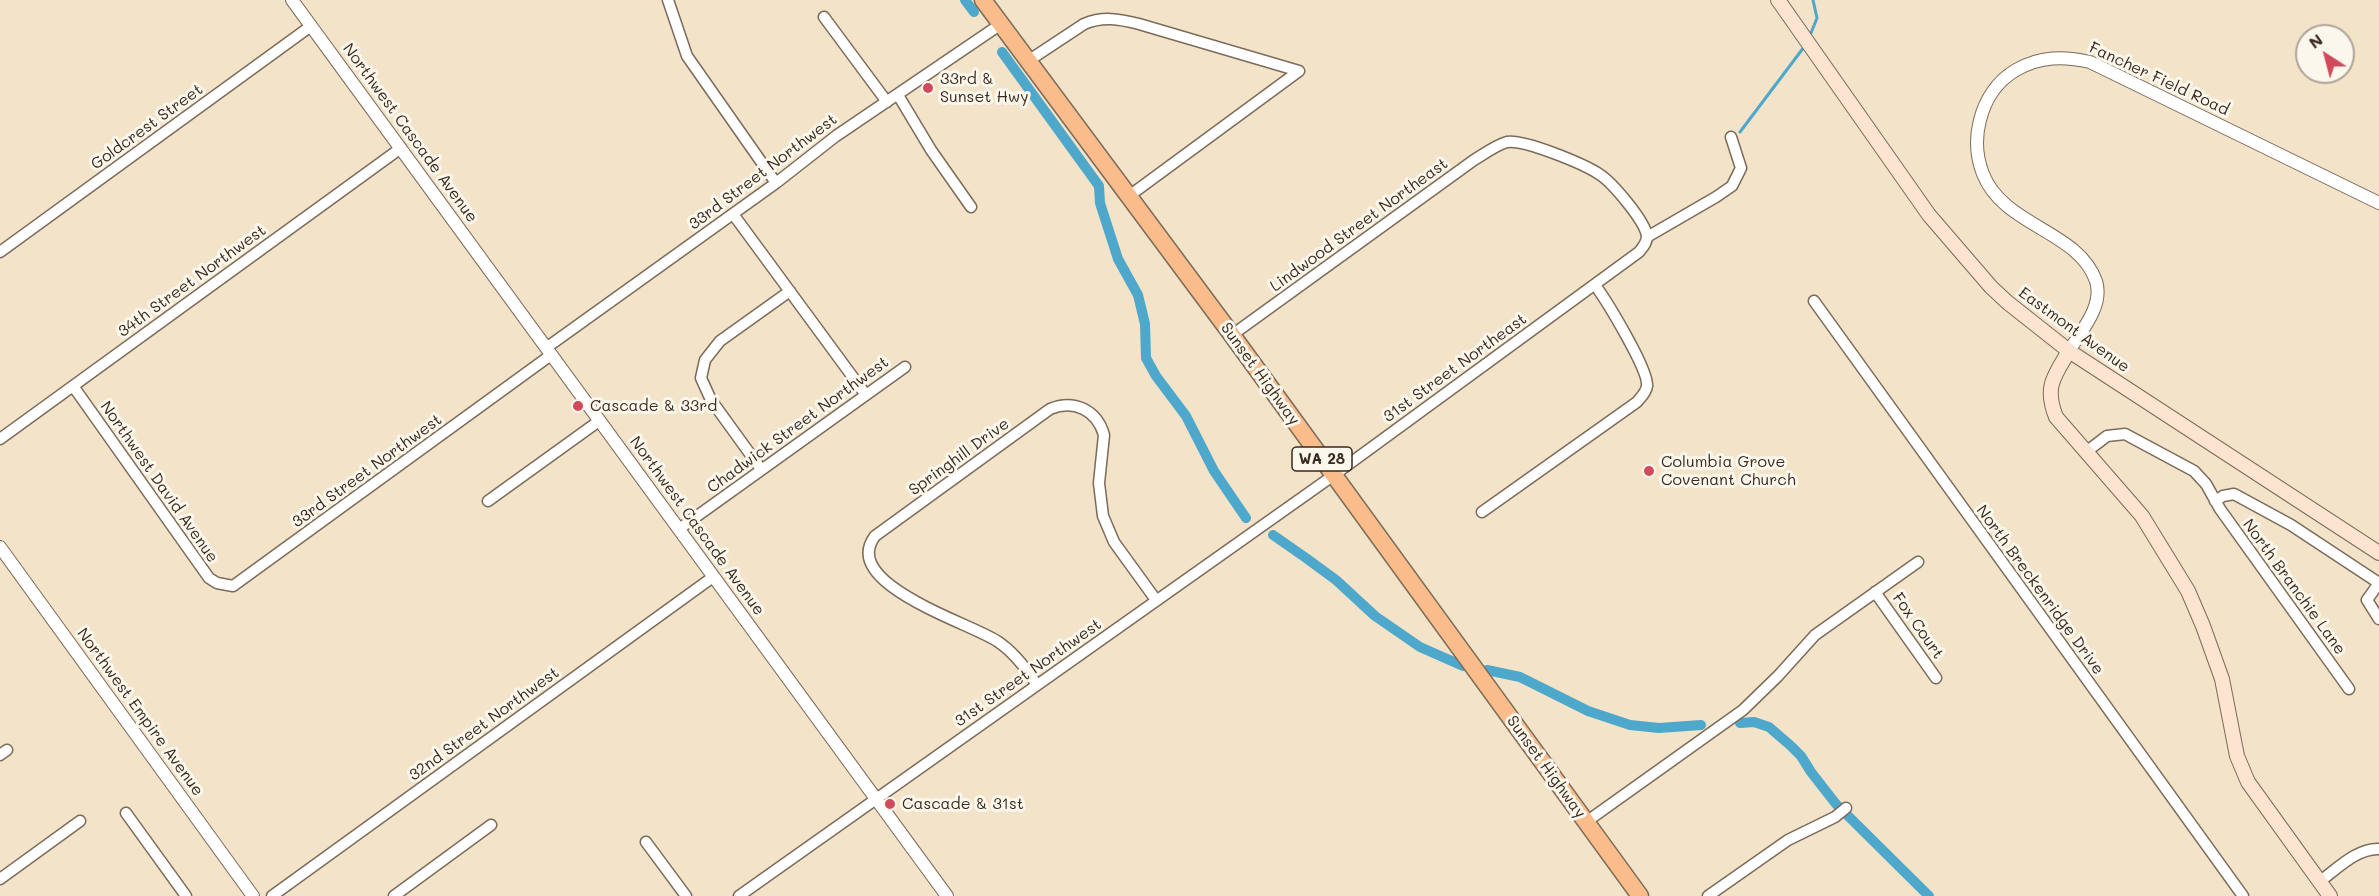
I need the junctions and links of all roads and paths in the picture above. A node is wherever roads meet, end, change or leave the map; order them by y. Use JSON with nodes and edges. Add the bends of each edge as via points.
{"nodes":[{"id":1,"x":292,"y":0,"type":"edge"},
{"id":2,"x":668,"y":0,"type":"edge"},
{"id":3,"x":983,"y":0,"type":"edge"},
{"id":4,"x":1778,"y":0,"type":"edge"},
{"id":5,"x":824,"y":17,"type":"dead end"},
{"id":6,"x":1001,"y":24,"type":"junction"},
{"id":7,"x":311,"y":26,"type":"junction"},
{"id":8,"x":1028,"y":61,"type":"junction"},
{"id":9,"x":898,"y":95,"type":"junction"},
{"id":10,"x":887,"y":102,"type":"junction"},
{"id":11,"x":1731,"y":137,"type":"dead end"},
{"id":12,"x":401,"y":148,"type":"junction"},
{"id":13,"x":776,"y":183,"type":"junction"},
{"id":14,"x":1129,"y":196,"type":"junction"},
{"id":15,"x":2379,"y":203,"type":"edge"},
{"id":16,"x":971,"y":207,"type":"dead end"},
{"id":17,"x":733,"y":214,"type":"junction"},
{"id":18,"x":1647,"y":237,"type":"junction"},
{"id":19,"x":0,"y":252,"type":"edge"},
{"id":20,"x":1594,"y":285,"type":"junction"},
{"id":21,"x":790,"y":291,"type":"junction"},
{"id":22,"x":1814,"y":301,"type":"dead end"},
{"id":23,"x":1232,"y":335,"type":"junction"},
{"id":24,"x":549,"y":351,"type":"junction"},
{"id":25,"x":2069,"y":351,"type":"junction"},
{"id":26,"x":905,"y":367,"type":"dead end"},
{"id":27,"x":73,"y":386,"type":"junction"},
{"id":28,"x":866,"y":395,"type":"junction"},
{"id":29,"x":599,"y":421,"type":"junction"},
{"id":30,"x":0,"y":439,"type":"edge"},
{"id":31,"x":2086,"y":452,"type":"junction"},
{"id":32,"x":761,"y":469,"type":"junction"},
{"id":33,"x":1334,"y":475,"type":"junction"},
{"id":34,"x":488,"y":501,"type":"dead end"},
{"id":35,"x":2215,"y":501,"type":"junction"},
{"id":36,"x":1482,"y":512,"type":"dead end"},
{"id":37,"x":679,"y":529,"type":"junction"},
{"id":38,"x":0,"y":547,"type":"edge"},
{"id":39,"x":2379,"y":553,"type":"edge"},
{"id":40,"x":1918,"y":562,"type":"dead end"},
{"id":41,"x":714,"y":577,"type":"junction"},
{"id":42,"x":2379,"y":583,"type":"edge"},
{"id":43,"x":227,"y":586,"type":"joint"},
{"id":44,"x":1875,"y":592,"type":"junction"},
{"id":45,"x":1156,"y":600,"type":"junction"},
{"id":46,"x":2379,"y":619,"type":"edge"},
{"id":47,"x":1936,"y":678,"type":"dead end"},
{"id":48,"x":1037,"y":685,"type":"junction"},
{"id":49,"x":2349,"y":689,"type":"dead end"},
{"id":50,"x":876,"y":799,"type":"junction"},
{"id":51,"x":1846,"y":808,"type":"dead end"},
{"id":52,"x":126,"y":813,"type":"dead end"},
{"id":53,"x":80,"y":821,"type":"dead end"},
{"id":54,"x":1586,"y":822,"type":"junction"},
{"id":55,"x":491,"y":825,"type":"dead end"},
{"id":56,"x":646,"y":842,"type":"dead end"},
{"id":57,"x":2379,"y":849,"type":"edge"},
{"id":58,"x":0,"y":879,"type":"edge"},
{"id":59,"x":2319,"y":882,"type":"junction"},
{"id":60,"x":186,"y":896,"type":"edge"},
{"id":61,"x":253,"y":896,"type":"edge"},
{"id":62,"x":272,"y":896,"type":"edge"},
{"id":63,"x":394,"y":896,"type":"edge"},
{"id":64,"x":686,"y":896,"type":"edge"},
{"id":65,"x":739,"y":896,"type":"edge"},
{"id":66,"x":947,"y":896,"type":"edge"},
{"id":67,"x":1640,"y":896,"type":"edge"},
{"id":68,"x":1708,"y":896,"type":"edge"},
{"id":69,"x":2243,"y":896,"type":"edge"},
{"id":70,"x":2330,"y":896,"type":"edge"}],
"edges":[{"from":1,"to":7,"type":"street","name":"Northwest Cascade Avenue"},
{"from":2,"to":13,"type":"street","via":[[687,56]]},
{"from":3,"to":6,"type":"highway","name":"Sunset Highway","number":"WA 28"},
{"from":4,"to":25,"type":"main road","name":"Eastmont Avenue","via":[[1941,230],[1991,287]]},
{"from":5,"to":10,"type":"street"},
{"from":6,"to":8,"type":"highway","name":"Sunset Highway","number":"WA 28"},
{"from":6,"to":9,"type":"street","name":"33rd Street Northwest"},
{"from":7,"to":12,"type":"street","name":"Northwest Cascade Avenue"},
{"from":7,"to":19,"type":"street","name":"Goldcrest Street"},
{"from":8,"to":14,"type":"highway","name":"Sunset Highway","number":"WA 28"},
{"from":8,"to":14,"type":"street","via":[[1084,24],[1113,19],[1299,71]]},
{"from":9,"to":10,"type":"street","name":"33rd Street Northwest"},
{"from":9,"to":16,"type":"street"},
{"from":10,"to":13,"type":"street","name":"33rd Street Northwest"},
{"from":11,"to":18,"type":"street","via":[[1741,168],[1732,186]]},
{"from":12,"to":24,"type":"street","name":"Northwest Cascade Avenue"},
{"from":12,"to":27,"type":"street","name":"34th Street Northwest"},
{"from":13,"to":17,"type":"street","name":"33rd Street Northwest"},
{"from":14,"to":23,"type":"highway","name":"Sunset Highway","number":"WA 28"},
{"from":15,"to":25,"type":"street","name":"Fancher Field Road","via":[[2090,62],[2052,57],[2026,64],[2002,80],[1991,94],[1983,109],[1976,145],[1979,165],[1994,195],[2014,213],[2073,250],[2093,274],[2098,289],[2096,306]]},
{"from":17,"to":21,"type":"street"},
{"from":17,"to":24,"type":"street","name":"33rd Street Northwest"},
{"from":18,"to":20,"type":"street","name":"31st Street Northeast","via":[[1639,252]]},
{"from":18,"to":23,"type":"street","name":"Lindwood Street Northeast","via":[[1643,226],[1600,175],[1529,144],[1507,142],[1474,160]]},
{"from":20,"to":33,"type":"street","name":"31st Street Northeast"},
{"from":20,"to":36,"type":"street","via":[[1643,368],[1647,386],[1643,395]]},
{"from":21,"to":28,"type":"street"},
{"from":21,"to":32,"type":"street","via":[[720,341],[705,360],[701,378],[711,400]]},
{"from":22,"to":69,"type":"street","name":"North Breckenridge Drive"},
{"from":23,"to":33,"type":"highway","name":"Sunset Highway","number":"WA 28"},
{"from":24,"to":29,"type":"street","name":"Northwest Cascade Avenue"},
{"from":24,"to":43,"type":"street","name":"33rd Street Northwest","via":[[240,582]]},
{"from":25,"to":31,"type":"main road","via":[[2049,388],[2050,402],[2056,417]]},
{"from":25,"to":39,"type":"main road","name":"Eastmont Avenue"},
{"from":26,"to":28,"type":"street","name":"Chadwick Street Northwest"},
{"from":27,"to":30,"type":"street","name":"34th Street Northwest"},
{"from":27,"to":43,"type":"street","name":"Northwest David Avenue","via":[[209,578]]},
{"from":28,"to":32,"type":"street","name":"Chadwick Street Northwest"},
{"from":29,"to":34,"type":"street"},
{"from":29,"to":37,"type":"street","name":"Northwest Cascade Avenue"},
{"from":31,"to":35,"type":"street","name":"North Branchie Lane","via":[[2107,436],[2125,434],[2193,471]]},
{"from":31,"to":59,"type":"main road","via":[[2142,516],[2188,591],[2222,679],[2240,767]]},
{"from":32,"to":37,"type":"street","name":"Chadwick Street Northwest"},
{"from":33,"to":45,"type":"street","name":"31st Street Northwest"},
{"from":33,"to":54,"type":"highway","name":"Sunset Highway","number":"WA 28"},
{"from":35,"to":42,"type":"street","name":"North Branchie Lane","via":[[2234,494],[2291,525]]},
{"from":35,"to":49,"type":"street","name":"North Branchie Lane"},
{"from":37,"to":41,"type":"street","name":"Northwest Cascade Avenue"},
{"from":38,"to":61,"type":"street","name":"Northwest Empire Avenue"},
{"from":40,"to":44,"type":"street"},
{"from":41,"to":50,"type":"street","name":"Northwest Cascade Avenue"},
{"from":41,"to":62,"type":"street","name":"32nd Street Northwest"},
{"from":42,"to":46,"type":"street","name":"North Branchie Lane","via":[[2367,600]]},
{"from":44,"to":47,"type":"street","name":"Fox Court"},
{"from":44,"to":54,"type":"street","via":[[1815,635],[1751,703]]},
{"from":45,"to":48,"type":"street","name":"31st Street Northwest"},
{"from":45,"to":48,"type":"street","name":"Springhill Drive","via":[[1108,532],[1099,500],[1104,435],[1092,414],[1077,406],[1063,405],[1050,410],[875,536],[869,557],[895,590],[999,642]]},
{"from":48,"to":50,"type":"street","name":"31st Street Northwest"},
{"from":50,"to":65,"type":"street","name":"31st Street Northwest"},
{"from":50,"to":66,"type":"street","name":"Northwest Cascade Avenue"},
{"from":51,"to":68,"type":"street","via":[[1788,840]]},
{"from":52,"to":60,"type":"street"},
{"from":53,"to":58,"type":"street"},
{"from":54,"to":67,"type":"highway","name":"Sunset Highway","number":"WA 28"},
{"from":55,"to":63,"type":"street"},
{"from":56,"to":64,"type":"street"},
{"from":57,"to":59,"type":"street","via":[[2360,852]]},
{"from":59,"to":70,"type":"main road"}]}
